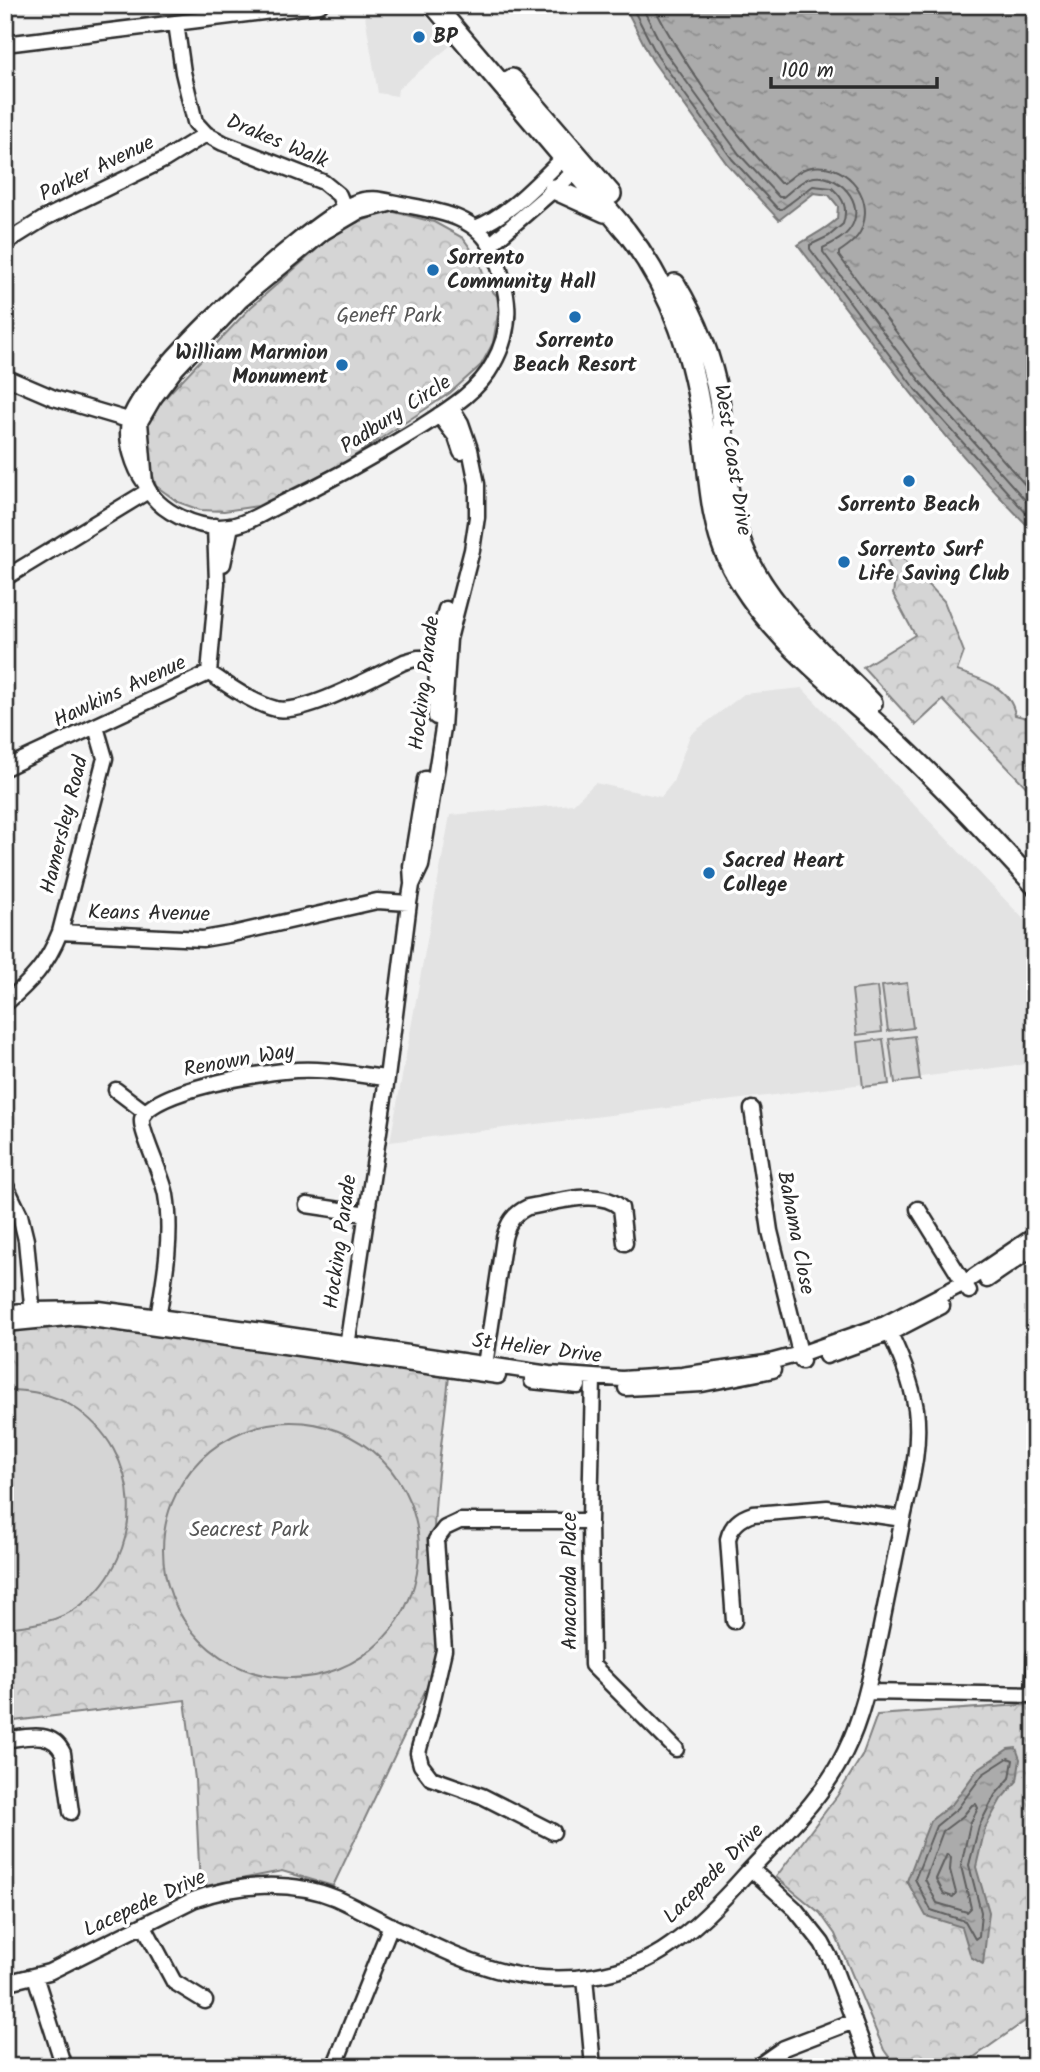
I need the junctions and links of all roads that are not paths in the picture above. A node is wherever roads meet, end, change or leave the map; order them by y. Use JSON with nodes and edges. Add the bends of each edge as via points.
{"nodes":[{"id":1,"x":320,"y":5,"type":"edge"},
{"id":2,"x":434,"y":5,"type":"edge"},
{"id":3,"x":446,"y":5,"type":"edge"},
{"id":4,"x":176,"y":23,"type":"junction"},
{"id":5,"x":5,"y":44,"type":"edge"},
{"id":6,"x":206,"y":134,"type":"junction"},
{"id":7,"x":574,"y":161,"type":"junction"},
{"id":8,"x":554,"y":189,"type":"junction"},
{"id":9,"x":508,"y":208,"type":"junction"},
{"id":10,"x":346,"y":212,"type":"junction"},
{"id":11,"x":609,"y":212,"type":"junction"},
{"id":12,"x":519,"y":219,"type":"junction"},
{"id":13,"x":474,"y":228,"type":"junction"},
{"id":14,"x":5,"y":243,"type":"edge"},
{"id":15,"x":490,"y":245,"type":"junction"},
{"id":16,"x":5,"y":377,"type":"edge"},
{"id":17,"x":445,"y":411,"type":"junction"},
{"id":18,"x":134,"y":422,"type":"junction"},
{"id":19,"x":147,"y":487,"type":"junction"},
{"id":20,"x":215,"y":526,"type":"junction"},
{"id":21,"x":231,"y":526,"type":"junction"},
{"id":22,"x":5,"y":578,"type":"edge"},
{"id":23,"x":218,"y":583,"type":"junction"},
{"id":24,"x":442,"y":657,"type":"junction"},
{"id":25,"x":209,"y":673,"type":"junction"},
{"id":26,"x":96,"y":727,"type":"junction"},
{"id":27,"x":5,"y":768,"type":"edge"},
{"id":28,"x":1035,"y":872,"type":"edge"},
{"id":29,"x":1035,"y":885,"type":"edge"},
{"id":30,"x":409,"y":903,"type":"junction"},
{"id":31,"x":60,"y":932,"type":"junction"},
{"id":32,"x":5,"y":1004,"type":"edge"},
{"id":33,"x":387,"y":1078,"type":"junction"},
{"id":34,"x":116,"y":1090,"type":"dead end"},
{"id":35,"x":752,"y":1109,"type":"dead end"},
{"id":36,"x":145,"y":1112,"type":"junction"},
{"id":37,"x":6,"y":1186,"type":"edge"},
{"id":38,"x":307,"y":1205,"type":"dead end"},
{"id":39,"x":918,"y":1209,"type":"dead end"},
{"id":40,"x":367,"y":1213,"type":"junction"},
{"id":41,"x":1035,"y":1235,"type":"edge"},
{"id":42,"x":625,"y":1243,"type":"dead end"},
{"id":43,"x":1035,"y":1247,"type":"edge"},
{"id":44,"x":966,"y":1287,"type":"junction"},
{"id":45,"x":5,"y":1313,"type":"edge"},
{"id":46,"x":32,"y":1315,"type":"junction"},
{"id":47,"x":157,"y":1322,"type":"junction"},
{"id":48,"x":5,"y":1324,"type":"edge"},
{"id":49,"x":888,"y":1329,"type":"junction"},
{"id":50,"x":347,"y":1350,"type":"junction"},
{"id":51,"x":801,"y":1359,"type":"junction"},
{"id":52,"x":484,"y":1369,"type":"junction"},
{"id":53,"x":592,"y":1383,"type":"junction"},
{"id":54,"x":903,"y":1519,"type":"junction"},
{"id":55,"x":590,"y":1521,"type":"junction"},
{"id":56,"x":734,"y":1621,"type":"dead end"},
{"id":57,"x":1035,"y":1654,"type":"edge"},
{"id":58,"x":868,"y":1692,"type":"junction"},
{"id":59,"x":1034,"y":1695,"type":"edge"},
{"id":60,"x":5,"y":1740,"type":"edge"},
{"id":61,"x":676,"y":1749,"type":"dead end"},
{"id":62,"x":71,"y":1812,"type":"dead end"},
{"id":63,"x":553,"y":1832,"type":"dead end"},
{"id":64,"x":751,"y":1869,"type":"junction"},
{"id":65,"x":391,"y":1925,"type":"junction"},
{"id":66,"x":144,"y":1926,"type":"junction"},
{"id":67,"x":35,"y":1976,"type":"junction"},
{"id":68,"x":585,"y":1977,"type":"junction"},
{"id":69,"x":5,"y":1983,"type":"edge"},
{"id":70,"x":205,"y":2001,"type":"dead end"},
{"id":71,"x":854,"y":2021,"type":"junction"},
{"id":72,"x":871,"y":2066,"type":"edge"},
{"id":73,"x":64,"y":2067,"type":"edge"},
{"id":74,"x":334,"y":2067,"type":"edge"},
{"id":75,"x":593,"y":2067,"type":"edge"},
{"id":76,"x":757,"y":2067,"type":"edge"}],
"edges":[{"from":1,"to":4,"type":"street"},
{"from":2,"to":7,"type":"main road","name":"West Coast Drive"},
{"from":3,"to":7,"type":"main road","name":"West Coast Drive","via":[[534,102]]},
{"from":4,"to":5,"type":"street"},
{"from":4,"to":6,"type":"street","name":"Drakes Walk","via":[[195,122]]},
{"from":6,"to":10,"type":"street","name":"Drakes Walk","via":[[323,182],[339,195]]},
{"from":6,"to":14,"type":"street","name":"Parker Avenue"},
{"from":7,"to":8,"type":"street"},
{"from":7,"to":9,"type":"street"},
{"from":7,"to":11,"type":"main road","name":"West Coast Drive"},
{"from":7,"to":28,"type":"main road","name":"West Coast Drive","via":[[639,230],[679,291],[701,337],[718,397],[731,507],[760,581],[804,634]]},
{"from":8,"to":11,"type":"main road"},
{"from":8,"to":12,"type":"street"},
{"from":9,"to":12,"type":"street"},
{"from":9,"to":13,"type":"street"},
{"from":10,"to":13,"type":"street","name":"Padbury Circle","via":[[370,198],[386,199],[442,212]]},
{"from":10,"to":18,"type":"street","name":"Padbury Circle","via":[[320,223],[235,295],[154,382],[135,407]]},
{"from":11,"to":29,"type":"main road","name":"West Coast Drive","via":[[648,262],[684,335],[697,385],[718,533],[737,576],[787,641],[922,766]]},
{"from":12,"to":15,"type":"street"},
{"from":13,"to":15,"type":"street","name":"Padbury Circle"},
{"from":15,"to":17,"type":"street","name":"Padbury Circle","via":[[507,289],[505,337],[482,381]]},
{"from":16,"to":18,"type":"street","via":[[54,398]]},
{"from":17,"to":21,"type":"street","name":"Padbury Circle","via":[[337,478]]},
{"from":17,"to":24,"type":"street","name":"Hocking Parade","via":[[467,477],[468,497],[464,551],[439,636]]},
{"from":18,"to":19,"type":"street"},
{"from":19,"to":20,"type":"street","name":"Padbury Circle","via":[[154,500],[170,512]]},
{"from":19,"to":22,"type":"street"},
{"from":20,"to":21,"type":"street","name":"Padbury Circle"},
{"from":20,"to":23,"type":"street"},
{"from":21,"to":23,"type":"street"},
{"from":23,"to":25,"type":"street"},
{"from":24,"to":25,"type":"street","name":"Hawkins Avenue","via":[[404,662],[315,703],[289,709],[249,698]]},
{"from":24,"to":30,"type":"street","name":"Hocking Parade","via":[[443,728],[421,866]]},
{"from":25,"to":26,"type":"street","name":"Hawkins Avenue"},
{"from":26,"to":27,"type":"street","name":"Hawkins Avenue"},
{"from":26,"to":31,"type":"street","name":"Hamersley Road","via":[[105,758]]},
{"from":30,"to":31,"type":"street","name":"Keans Avenue","via":[[377,901],[204,939]]},
{"from":30,"to":33,"type":"street","name":"Hocking Parade"},
{"from":31,"to":32,"type":"street","name":"Keans Avenue","via":[[40,971]]},
{"from":33,"to":36,"type":"street","name":"Renown Way","via":[[295,1070],[196,1087]]},
{"from":33,"to":40,"type":"street","name":"Hocking Parade"},
{"from":34,"to":36,"type":"street"},
{"from":35,"to":51,"type":"street","name":"Bahama Close","via":[[770,1231]]},
{"from":36,"to":47,"type":"street","via":[[145,1137],[161,1173],[168,1209]]},
{"from":37,"to":46,"type":"street","via":[[23,1226]]},
{"from":38,"to":40,"type":"street"},
{"from":39,"to":44,"type":"street"},
{"from":40,"to":50,"type":"street","name":"Hocking Parade"},
{"from":41,"to":44,"type":"street","name":"St Helier Drive"},
{"from":42,"to":52,"type":"street","via":[[621,1208],[610,1199],[592,1197],[520,1210],[510,1220],[504,1238]]},
{"from":43,"to":44,"type":"street","name":"St Helier Drive"},
{"from":44,"to":49,"type":"street","name":"St Helier Drive"},
{"from":45,"to":46,"type":"street","name":"St Helier Drive"},
{"from":46,"to":47,"type":"street","name":"St Helier Drive"},
{"from":46,"to":48,"type":"street","name":"St Helier Drive"},
{"from":47,"to":50,"type":"street","name":"St Helier Drive"},
{"from":49,"to":51,"type":"street","name":"St Helier Drive"},
{"from":49,"to":54,"type":"street","name":"Lacepede Drive","via":[[905,1368],[916,1412],[916,1462]]},
{"from":50,"to":52,"type":"street","name":"St Helier Drive"},
{"from":51,"to":53,"type":"street","name":"St Helier Drive","via":[[759,1374],[702,1384]]},
{"from":52,"to":53,"type":"street","name":"St Helier Drive","via":[[554,1385]]},
{"from":53,"to":55,"type":"street","name":"Anaconda Place"},
{"from":54,"to":56,"type":"street","via":[[827,1508],[745,1517],[728,1539]]},
{"from":54,"to":58,"type":"street","name":"Lacepede Drive"},
{"from":55,"to":61,"type":"street","name":"Anaconda Place","via":[[592,1665]]},
{"from":55,"to":63,"type":"street","via":[[460,1521],[445,1528],[436,1540],[444,1650],[418,1753],[421,1765],[431,1777],[482,1796]]},
{"from":57,"to":59,"type":"street"},
{"from":58,"to":59,"type":"street"},
{"from":58,"to":64,"type":"street","name":"Lacepede Drive","via":[[846,1751],[829,1780]]},
{"from":60,"to":62,"type":"street","via":[[42,1735],[60,1745]]},
{"from":64,"to":68,"type":"street","name":"Lacepede Drive","via":[[670,1947],[626,1968]]},
{"from":64,"to":71,"type":"street","via":[[795,1909],[822,1943]]},
{"from":65,"to":66,"type":"street","name":"Lacepede Drive","via":[[334,1897],[301,1888],[264,1886],[211,1893]]},
{"from":65,"to":68,"type":"street","name":"Lacepede Drive","via":[[508,1973]]},
{"from":65,"to":74,"type":"street"},
{"from":66,"to":67,"type":"street","name":"Lacepede Drive"},
{"from":66,"to":70,"type":"street","via":[[174,1982]]},
{"from":67,"to":69,"type":"street","name":"Lacepede Drive"},
{"from":67,"to":73,"type":"street"},
{"from":68,"to":75,"type":"street"},
{"from":71,"to":72,"type":"street"},
{"from":71,"to":76,"type":"street","via":[[784,2048]]}]}
